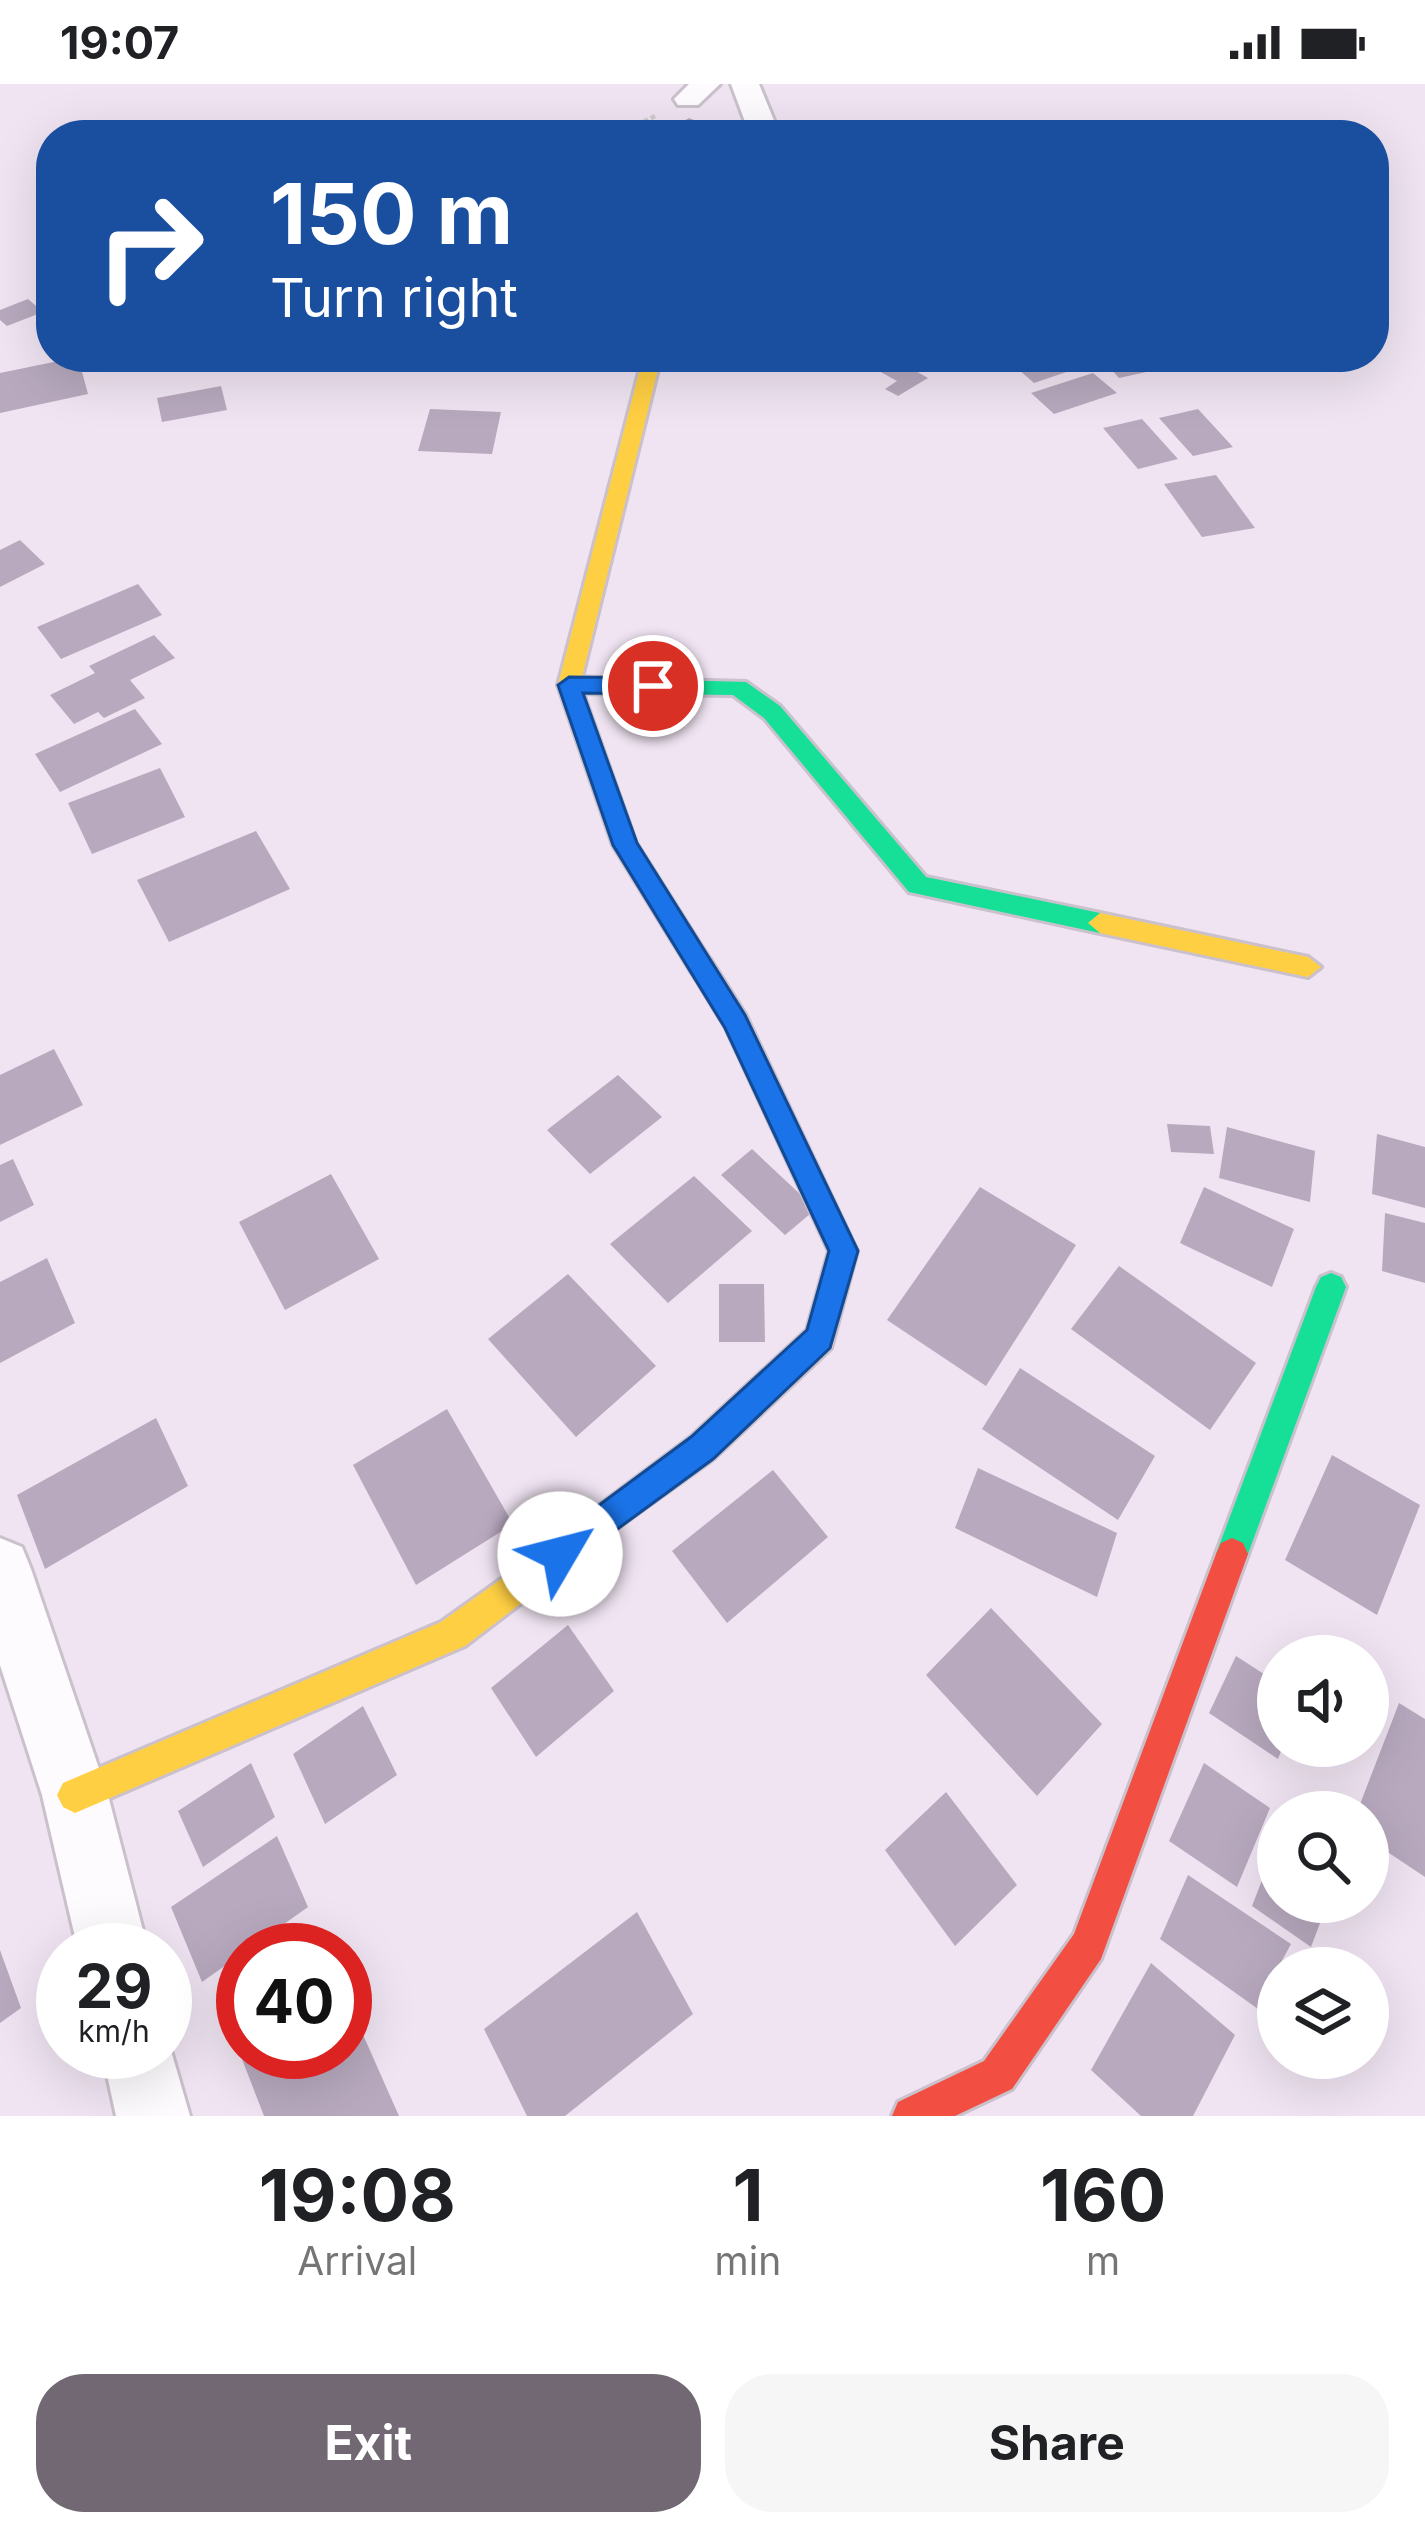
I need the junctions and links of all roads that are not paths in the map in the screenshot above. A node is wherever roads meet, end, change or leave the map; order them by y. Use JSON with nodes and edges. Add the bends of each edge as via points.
{"nodes":[{"id":1,"x":745,"y":84,"type":"edge"},
{"id":2,"x":759,"y":120,"type":"edge"},
{"id":3,"x":648,"y":372,"type":"edge"},
{"id":4,"x":569,"y":685,"type":"junction"},
{"id":5,"x":1308,"y":968,"type":"dead end"},
{"id":6,"x":1331,"y":1287,"type":"dead end"},
{"id":7,"x":0,"y":1570,"type":"edge"},
{"id":8,"x":75,"y":1795,"type":"junction"},
{"id":9,"x":106,"y":1923,"type":"edge"},
{"id":10,"x":144,"y":2079,"type":"edge"},
{"id":11,"x":153,"y":2116,"type":"edge"},
{"id":12,"x":912,"y":2116,"type":"edge"}],
"edges":[{"from":1,"to":2,"type":"street"},
{"from":3,"to":4,"type":"street"},
{"from":4,"to":5,"type":"street","via":[[738,687],[772,712],[918,885]]},
{"from":4,"to":8,"type":"street","via":[[626,845],[736,1022],[844,1251],[820,1338],[702,1448],[453,1634]]},
{"from":6,"to":12,"type":"street","via":[[1088,1946],[998,2075]]},
{"from":7,"to":8,"type":"street"},
{"from":8,"to":9,"type":"street"},
{"from":10,"to":11,"type":"street"}]}
